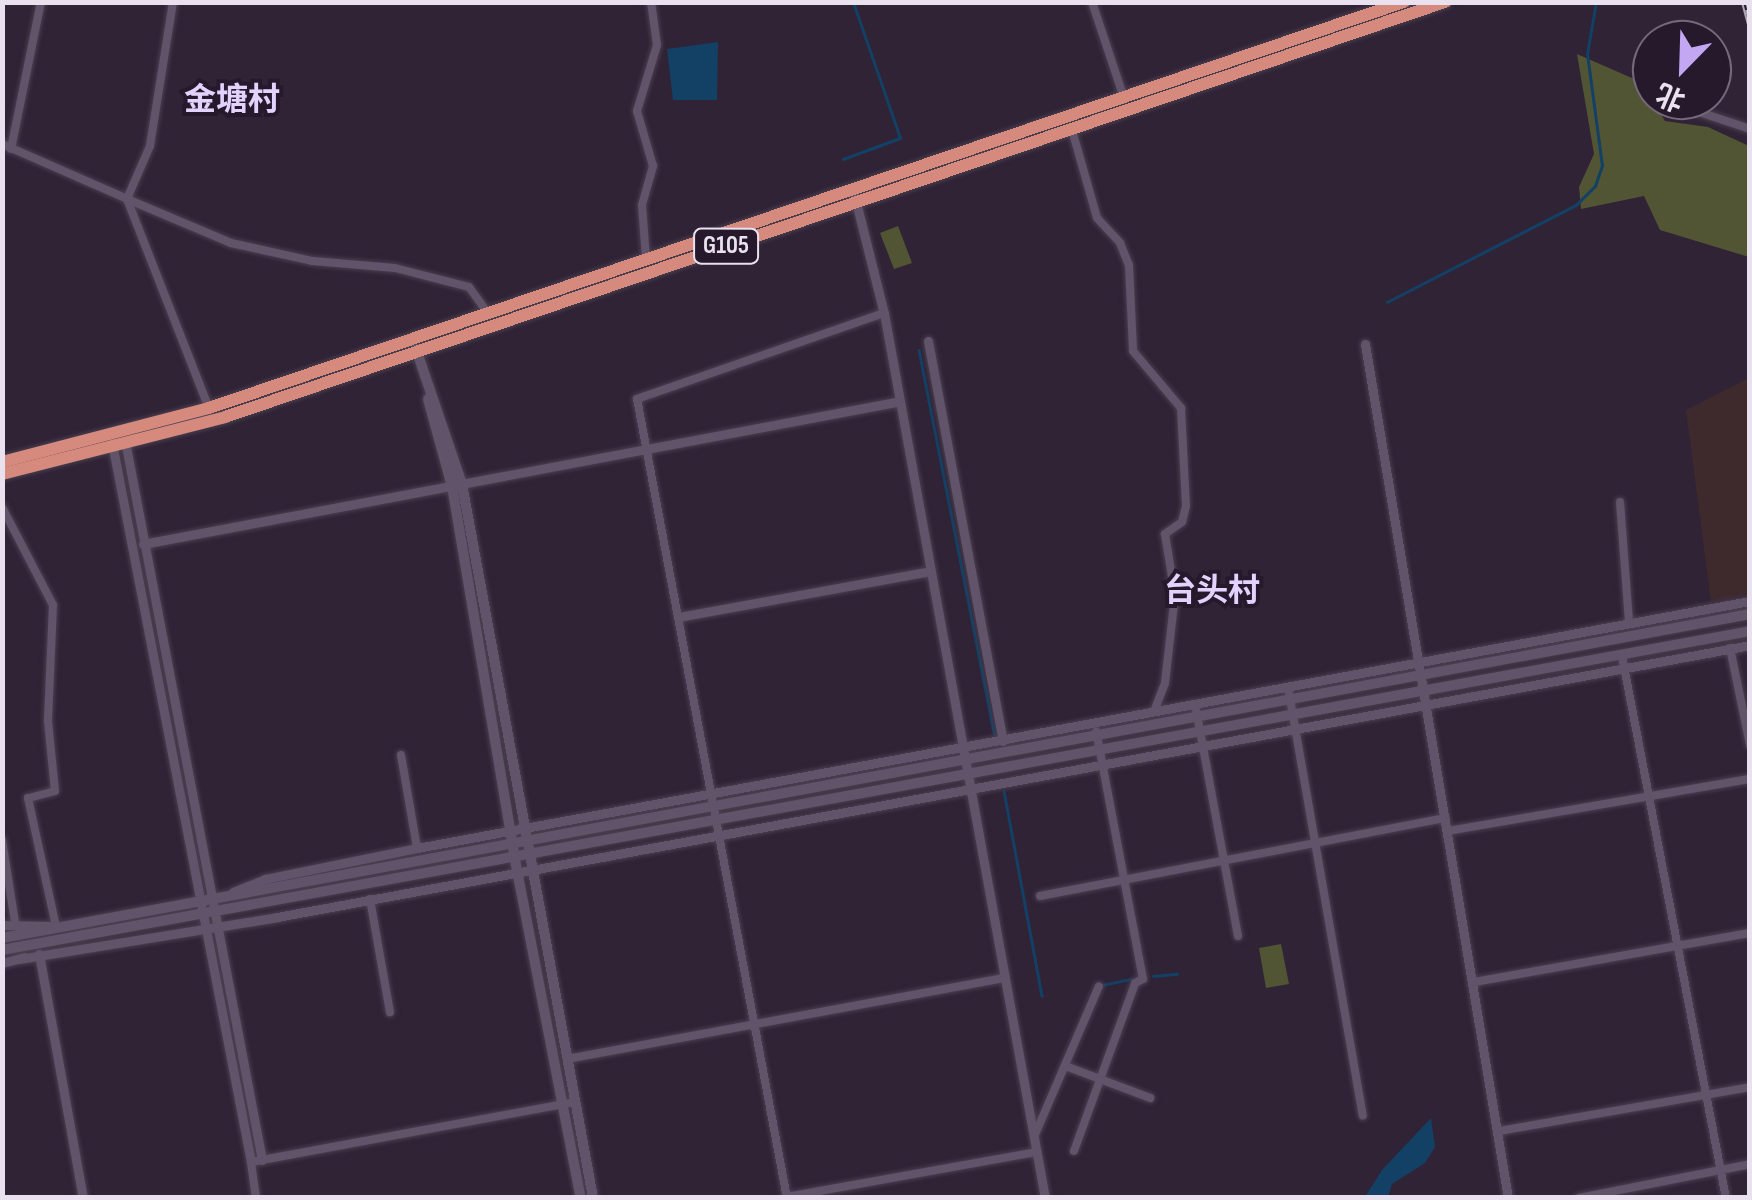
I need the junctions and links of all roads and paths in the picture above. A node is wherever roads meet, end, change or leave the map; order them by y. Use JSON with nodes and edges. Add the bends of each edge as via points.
{"nodes":[{"id":1,"x":41,"y":2,"type":"edge"},
{"id":2,"x":173,"y":2,"type":"edge"},
{"id":3,"x":651,"y":2,"type":"edge"},
{"id":4,"x":1092,"y":2,"type":"edge"},
{"id":5,"x":1404,"y":2,"type":"edge"},
{"id":6,"x":1444,"y":2,"type":"edge"},
{"id":7,"x":1124,"y":98,"type":"junction"},
{"id":8,"x":1723,"y":120,"type":"edge"},
{"id":9,"x":1750,"y":129,"type":"edge"},
{"id":10,"x":1072,"y":130,"type":"junction"},
{"id":11,"x":7,"y":146,"type":"edge"},
{"id":12,"x":855,"y":196,"type":"junction"},
{"id":13,"x":127,"y":199,"type":"junction"},
{"id":14,"x":646,"y":259,"type":"junction"},
{"id":15,"x":488,"y":314,"type":"junction"},
{"id":16,"x":884,"y":314,"type":"junction"},
{"id":17,"x":928,"y":341,"type":"dead end"},
{"id":18,"x":1366,"y":344,"type":"dead end"},
{"id":19,"x":413,"y":347,"type":"junction"},
{"id":20,"x":896,"y":402,"type":"junction"},
{"id":21,"x":209,"y":408,"type":"junction"},
{"id":22,"x":118,"y":439,"type":"junction"},
{"id":23,"x":646,"y":449,"type":"junction"},
{"id":24,"x":2,"y":462,"type":"edge"},
{"id":25,"x":2,"y":474,"type":"edge"},
{"id":26,"x":457,"y":485,"type":"junction"},
{"id":27,"x":1620,"y":502,"type":"dead end"},
{"id":28,"x":2,"y":507,"type":"edge"},
{"id":29,"x":143,"y":544,"type":"junction"},
{"id":30,"x":930,"y":572,"type":"junction"},
{"id":31,"x":1750,"y":601,"type":"edge"},
{"id":32,"x":1750,"y":614,"type":"edge"},
{"id":33,"x":678,"y":617,"type":"junction"},
{"id":34,"x":1629,"y":623,"type":"junction"},
{"id":35,"x":1750,"y":631,"type":"edge"},
{"id":36,"x":1750,"y":645,"type":"edge"},
{"id":37,"x":1730,"y":648,"type":"junction"},
{"id":38,"x":1420,"y":662,"type":"junction"},
{"id":39,"x":1624,"y":662,"type":"junction"},
{"id":40,"x":1423,"y":682,"type":"junction"},
{"id":41,"x":1288,"y":687,"type":"junction"},
{"id":42,"x":1195,"y":704,"type":"junction"},
{"id":43,"x":1427,"y":704,"type":"junction"},
{"id":44,"x":1292,"y":706,"type":"junction"},
{"id":45,"x":1154,"y":711,"type":"junction"},
{"id":46,"x":1198,"y":718,"type":"junction"},
{"id":47,"x":1094,"y":722,"type":"junction"},
{"id":48,"x":1296,"y":729,"type":"junction"},
{"id":49,"x":1200,"y":731,"type":"junction"},
{"id":50,"x":1097,"y":736,"type":"junction"},
{"id":51,"x":1003,"y":741,"type":"junction"},
{"id":52,"x":1750,"y":745,"type":"edge"},
{"id":53,"x":966,"y":749,"type":"junction"},
{"id":54,"x":1100,"y":749,"type":"junction"},
{"id":55,"x":1203,"y":749,"type":"junction"},
{"id":56,"x":401,"y":756,"type":"dead end"},
{"id":57,"x":969,"y":762,"type":"junction"},
{"id":58,"x":1103,"y":766,"type":"junction"},
{"id":59,"x":1750,"y":779,"type":"edge"},
{"id":60,"x":972,"y":784,"type":"junction"},
{"id":61,"x":711,"y":795,"type":"junction"},
{"id":62,"x":1650,"y":796,"type":"junction"},
{"id":63,"x":714,"y":808,"type":"junction"},
{"id":64,"x":1446,"y":818,"type":"junction"},
{"id":65,"x":526,"y":828,"type":"junction"},
{"id":66,"x":717,"y":828,"type":"junction"},
{"id":67,"x":510,"y":831,"type":"junction"},
{"id":68,"x":1448,"y":832,"type":"junction"},
{"id":69,"x":2,"y":840,"type":"edge"},
{"id":70,"x":528,"y":842,"type":"junction"},
{"id":71,"x":1316,"y":843,"type":"junction"},
{"id":72,"x":512,"y":845,"type":"junction"},
{"id":73,"x":417,"y":848,"type":"junction"},
{"id":74,"x":1224,"y":861,"type":"junction"},
{"id":75,"x":531,"y":863,"type":"junction"},
{"id":76,"x":516,"y":865,"type":"junction"},
{"id":77,"x":1124,"y":880,"type":"junction"},
{"id":78,"x":1040,"y":896,"type":"dead end"},
{"id":79,"x":370,"y":898,"type":"junction"},
{"id":80,"x":207,"y":908,"type":"junction"},
{"id":81,"x":15,"y":922,"type":"junction"},
{"id":82,"x":2,"y":925,"type":"edge"},
{"id":83,"x":217,"y":927,"type":"junction"},
{"id":84,"x":205,"y":929,"type":"junction"},
{"id":85,"x":57,"y":933,"type":"junction"},
{"id":86,"x":1750,"y":933,"type":"edge"},
{"id":87,"x":1238,"y":936,"type":"dead end"},
{"id":88,"x":2,"y":938,"type":"edge"},
{"id":89,"x":1678,"y":946,"type":"junction"},
{"id":90,"x":38,"y":949,"type":"junction"},
{"id":91,"x":2,"y":950,"type":"edge"},
{"id":92,"x":2,"y":963,"type":"edge"},
{"id":93,"x":1006,"y":978,"type":"junction"},
{"id":94,"x":1474,"y":982,"type":"junction"},
{"id":95,"x":1099,"y":986,"type":"dead end"},
{"id":96,"x":390,"y":1012,"type":"dead end"},
{"id":97,"x":754,"y":1025,"type":"junction"},
{"id":98,"x":566,"y":1060,"type":"junction"},
{"id":99,"x":1068,"y":1067,"type":"junction"},
{"id":100,"x":1102,"y":1080,"type":"junction"},
{"id":101,"x":1750,"y":1086,"type":"edge"},
{"id":102,"x":1707,"y":1094,"type":"junction"},
{"id":103,"x":1150,"y":1098,"type":"dead end"},
{"id":104,"x":569,"y":1103,"type":"junction"},
{"id":105,"x":1364,"y":1115,"type":"dead end"},
{"id":106,"x":1499,"y":1131,"type":"junction"},
{"id":107,"x":1034,"y":1136,"type":"junction"},
{"id":108,"x":1074,"y":1150,"type":"dead end"},
{"id":109,"x":1036,"y":1152,"type":"junction"},
{"id":110,"x":262,"y":1160,"type":"junction"},
{"id":111,"x":251,"y":1162,"type":"junction"},
{"id":112,"x":1750,"y":1164,"type":"edge"},
{"id":113,"x":1722,"y":1170,"type":"junction"},
{"id":114,"x":785,"y":1197,"type":"edge"},
{"id":115,"x":83,"y":1198,"type":"edge"},
{"id":116,"x":256,"y":1198,"type":"edge"},
{"id":117,"x":582,"y":1198,"type":"edge"},
{"id":118,"x":593,"y":1198,"type":"edge"},
{"id":119,"x":1045,"y":1198,"type":"edge"},
{"id":120,"x":1508,"y":1198,"type":"edge"},
{"id":121,"x":1579,"y":1198,"type":"edge"},
{"id":122,"x":1726,"y":1198,"type":"edge"}],
"edges":[{"from":1,"to":11,"type":"street"},
{"from":2,"to":13,"type":"street","via":[[150,146]]},
{"from":3,"to":14,"type":"street","via":[[657,46],[637,110],[652,166],[642,205]]},
{"from":4,"to":7,"type":"street"},
{"from":5,"to":7,"type":"highway","number":"G105"},
{"from":6,"to":10,"type":"highway","number":"G105"},
{"from":7,"to":12,"type":"highway","number":"G105"},
{"from":8,"to":9,"type":"street"},
{"from":10,"to":12,"type":"highway","number":"G105"},
{"from":10,"to":45,"type":"street","via":[[1097,218],[1130,265],[1132,351],[1181,408],[1186,506],[1182,522],[1165,534],[1176,596],[1166,683]]},
{"from":11,"to":13,"type":"street"},
{"from":12,"to":14,"type":"highway","number":"G105"},
{"from":12,"to":16,"type":"street"},
{"from":12,"to":19,"type":"highway","number":"G105"},
{"from":13,"to":15,"type":"street","via":[[231,243],[313,261],[395,268],[468,288]]},
{"from":13,"to":21,"type":"street"},
{"from":14,"to":15,"type":"highway","number":"G105"},
{"from":15,"to":19,"type":"highway","number":"G105"},
{"from":16,"to":20,"type":"street"},
{"from":16,"to":23,"type":"street","via":[[637,399]]},
{"from":17,"to":51,"type":"street"},
{"from":18,"to":38,"type":"street"},
{"from":19,"to":21,"type":"highway","number":"G105"},
{"from":19,"to":22,"type":"highway","number":"G105","via":[[226,417]]},
{"from":19,"to":26,"type":"main road"},
{"from":20,"to":23,"type":"street"},
{"from":20,"to":30,"type":"street"},
{"from":21,"to":22,"type":"highway","number":"G105"},
{"from":22,"to":24,"type":"highway","number":"G105"},
{"from":22,"to":25,"type":"highway","number":"G105"},
{"from":22,"to":29,"type":"street"},
{"from":22,"to":80,"type":"street"},
{"from":23,"to":26,"type":"street"},
{"from":23,"to":33,"type":"street"},
{"from":26,"to":29,"type":"street"},
{"from":26,"to":65,"type":"main road"},
{"from":26,"to":67,"type":"main road"},
{"from":27,"to":34,"type":"street"},
{"from":28,"to":85,"type":"street","via":[[50,593],[55,616],[48,721],[55,790],[28,798]]},
{"from":29,"to":80,"type":"street"},
{"from":30,"to":33,"type":"street"},
{"from":30,"to":53,"type":"street"},
{"from":31,"to":34,"type":"street"},
{"from":32,"to":40,"type":"main road"},
{"from":33,"to":61,"type":"street"},
{"from":34,"to":38,"type":"street"},
{"from":35,"to":39,"type":"main road"},
{"from":36,"to":37,"type":"street"},
{"from":37,"to":39,"type":"street"},
{"from":37,"to":52,"type":"street"},
{"from":38,"to":40,"type":"street"},
{"from":38,"to":41,"type":"street"},
{"from":39,"to":40,"type":"main road"},
{"from":39,"to":43,"type":"street"},
{"from":39,"to":62,"type":"street"},
{"from":40,"to":43,"type":"street"},
{"from":40,"to":44,"type":"main road"},
{"from":41,"to":42,"type":"street"},
{"from":41,"to":44,"type":"street"},
{"from":42,"to":45,"type":"street"},
{"from":42,"to":46,"type":"street"},
{"from":43,"to":48,"type":"street"},
{"from":43,"to":64,"type":"street"},
{"from":44,"to":46,"type":"main road"},
{"from":44,"to":48,"type":"street"},
{"from":44,"to":49,"type":"main road"},
{"from":45,"to":47,"type":"street"},
{"from":46,"to":49,"type":"street"},
{"from":46,"to":50,"type":"main road"},
{"from":47,"to":50,"type":"street"},
{"from":47,"to":51,"type":"street"},
{"from":48,"to":55,"type":"street"},
{"from":48,"to":71,"type":"street"},
{"from":49,"to":54,"type":"main road"},
{"from":49,"to":55,"type":"street"},
{"from":50,"to":54,"type":"street"},
{"from":50,"to":57,"type":"main road"},
{"from":51,"to":53,"type":"street"},
{"from":53,"to":57,"type":"street"},
{"from":53,"to":61,"type":"street"},
{"from":54,"to":58,"type":"street"},
{"from":54,"to":60,"type":"main road"},
{"from":55,"to":58,"type":"street"},
{"from":55,"to":74,"type":"street"},
{"from":56,"to":73,"type":"street"},
{"from":57,"to":60,"type":"street"},
{"from":57,"to":63,"type":"main road"},
{"from":58,"to":60,"type":"street"},
{"from":58,"to":77,"type":"street"},
{"from":59,"to":62,"type":"street"},
{"from":60,"to":66,"type":"main road"},
{"from":60,"to":93,"type":"street"},
{"from":61,"to":63,"type":"street"},
{"from":61,"to":65,"type":"street"},
{"from":62,"to":68,"type":"street"},
{"from":62,"to":89,"type":"street"},
{"from":63,"to":66,"type":"street"},
{"from":63,"to":70,"type":"main road"},
{"from":64,"to":68,"type":"street"},
{"from":64,"to":71,"type":"street"},
{"from":65,"to":67,"type":"street"},
{"from":65,"to":70,"type":"main road"},
{"from":66,"to":75,"type":"main road"},
{"from":66,"to":97,"type":"street"},
{"from":67,"to":72,"type":"main road"},
{"from":67,"to":73,"type":"street"},
{"from":68,"to":94,"type":"street"},
{"from":69,"to":81,"type":"street"},
{"from":70,"to":72,"type":"main road"},
{"from":70,"to":75,"type":"main road"},
{"from":71,"to":74,"type":"street"},
{"from":71,"to":105,"type":"street"},
{"from":72,"to":76,"type":"main road"},
{"from":72,"to":80,"type":"main road"},
{"from":73,"to":80,"type":"street","via":[[265,879]]},
{"from":74,"to":77,"type":"street"},
{"from":74,"to":87,"type":"street"},
{"from":75,"to":76,"type":"main road"},
{"from":75,"to":98,"type":"main road"},
{"from":76,"to":79,"type":"street"},
{"from":76,"to":80,"type":"main road"},
{"from":76,"to":104,"type":"main road"},
{"from":77,"to":78,"type":"street"},
{"from":77,"to":100,"type":"street","via":[[1143,979],[1135,983]]},
{"from":79,"to":83,"type":"street"},
{"from":79,"to":96,"type":"street"},
{"from":80,"to":83,"type":"street"},
{"from":80,"to":84,"type":"street"},
{"from":80,"to":85,"type":"main road"},
{"from":81,"to":82,"type":"street"},
{"from":81,"to":85,"type":"street"},
{"from":83,"to":84,"type":"street"},
{"from":83,"to":110,"type":"street"},
{"from":84,"to":90,"type":"street"},
{"from":84,"to":111,"type":"street"},
{"from":85,"to":88,"type":"main road"},
{"from":85,"to":90,"type":"main road"},
{"from":86,"to":89,"type":"street"},
{"from":89,"to":94,"type":"street"},
{"from":89,"to":102,"type":"street"},
{"from":90,"to":91,"type":"main road"},
{"from":90,"to":92,"type":"street"},
{"from":90,"to":115,"type":"street"},
{"from":93,"to":97,"type":"street"},
{"from":93,"to":107,"type":"street"},
{"from":94,"to":106,"type":"street"},
{"from":95,"to":99,"type":"street"},
{"from":97,"to":98,"type":"street"},
{"from":97,"to":114,"type":"street"},
{"from":98,"to":104,"type":"main road"},
{"from":99,"to":100,"type":"street"},
{"from":99,"to":107,"type":"street"},
{"from":100,"to":103,"type":"street"},
{"from":100,"to":108,"type":"street"},
{"from":101,"to":102,"type":"street"},
{"from":102,"to":106,"type":"street"},
{"from":102,"to":113,"type":"street"},
{"from":104,"to":110,"type":"street"},
{"from":104,"to":117,"type":"main road"},
{"from":104,"to":118,"type":"main road"},
{"from":106,"to":120,"type":"street"},
{"from":107,"to":109,"type":"street"},
{"from":109,"to":114,"type":"street"},
{"from":109,"to":119,"type":"street"},
{"from":110,"to":111,"type":"street"},
{"from":111,"to":116,"type":"street"},
{"from":112,"to":113,"type":"street"},
{"from":113,"to":121,"type":"street"},
{"from":113,"to":122,"type":"street"}]}
